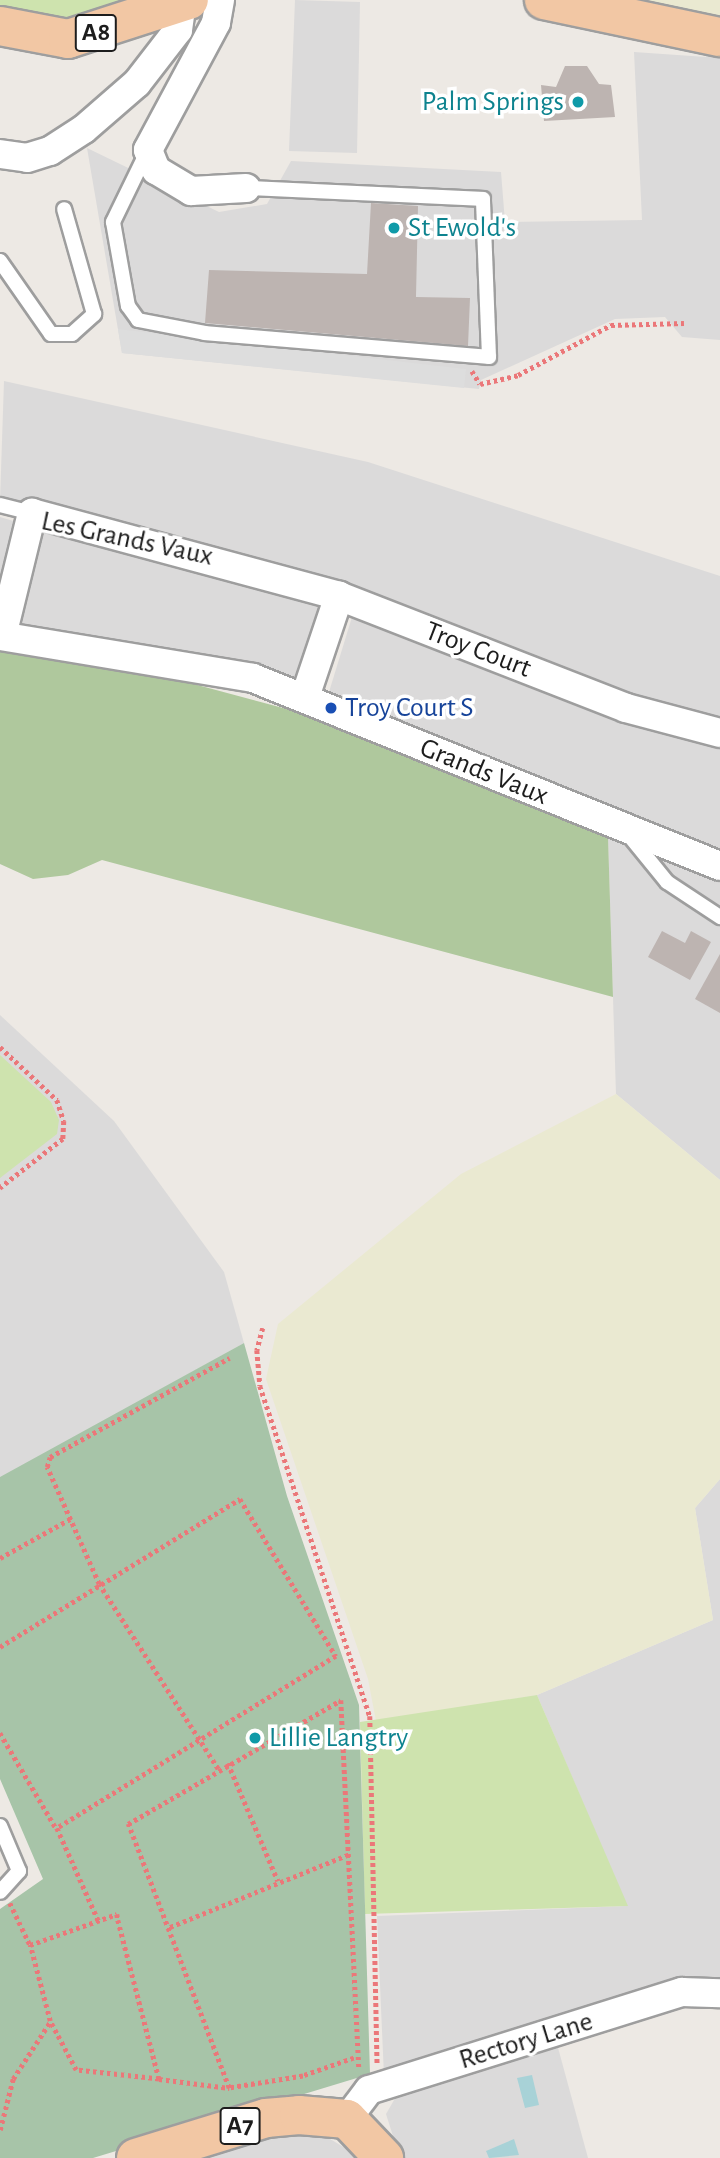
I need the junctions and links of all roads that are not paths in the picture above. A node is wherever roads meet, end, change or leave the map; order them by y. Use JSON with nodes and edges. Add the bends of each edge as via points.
{"nodes":[{"id":1,"x":220,"y":0,"type":"edge"},
{"id":2,"x":544,"y":0,"type":"edge"},
{"id":3,"x":186,"y":1,"type":"edge"},
{"id":4,"x":0,"y":26,"type":"edge"},
{"id":5,"x":720,"y":37,"type":"edge"},
{"id":6,"x":148,"y":150,"type":"junction"},
{"id":7,"x":0,"y":154,"type":"edge"},
{"id":8,"x":246,"y":188,"type":"joint"},
{"id":9,"x":64,"y":209,"type":"dead end"},
{"id":10,"x":0,"y":261,"type":"edge"},
{"id":11,"x":0,"y":505,"type":"edge"},
{"id":12,"x":32,"y":513,"type":"junction"},
{"id":13,"x":339,"y":596,"type":"junction"},
{"id":14,"x":1,"y":636,"type":"edge"},
{"id":15,"x":305,"y":696,"type":"junction"},
{"id":16,"x":720,"y":733,"type":"edge"},
{"id":17,"x":625,"y":831,"type":"junction"},
{"id":18,"x":720,"y":866,"type":"edge"},
{"id":19,"x":720,"y":917,"type":"edge"},
{"id":20,"x":0,"y":1826,"type":"edge"},
{"id":21,"x":0,"y":1892,"type":"edge"},
{"id":22,"x":720,"y":1993,"type":"edge"},
{"id":23,"x":364,"y":2099,"type":"junction"},
{"id":24,"x":136,"y":2158,"type":"edge"},
{"id":25,"x":384,"y":2158,"type":"edge"}],
"edges":[{"from":1,"to":6,"type":"street","via":[[216,23]]},
{"from":2,"to":5,"type":"main road"},
{"from":3,"to":4,"type":"main road","number":"A8","via":[[68,38]]},
{"from":3,"to":7,"type":"street","via":[[178,30],[137,83],[84,129],[50,151],[27,158]]},
{"from":6,"to":8,"type":"street","via":[[156,170],[191,191]]},
{"from":6,"to":8,"type":"lane","via":[[113,222],[128,306],[138,320],[464,358],[489,357],[483,200]]},
{"from":9,"to":10,"type":"lane","via":[[94,314],[72,334],[51,334]]},
{"from":11,"to":12,"type":"lane"},
{"from":12,"to":13,"type":"street","name":"Les Grands Vaux"},
{"from":12,"to":14,"type":"street","name":"Les Grands Vaux"},
{"from":13,"to":15,"type":"street"},
{"from":13,"to":16,"type":"street","name":"Troy Court","via":[[626,708]]},
{"from":14,"to":15,"type":"street","name":"Grands Vaux","via":[[171,661]]},
{"from":15,"to":17,"type":"street","name":"Grands Vaux"},
{"from":17,"to":18,"type":"street","name":"Grands Vaux"},
{"from":17,"to":19,"type":"lane","via":[[667,881]]},
{"from":20,"to":21,"type":"lane","via":[[19,1871]]},
{"from":22,"to":23,"type":"street","name":"Rectory Lane","via":[[682,1992]]},
{"from":23,"to":24,"type":"main road","number":"A7","via":[[266,2118]]},
{"from":23,"to":25,"type":"main road"}]}
